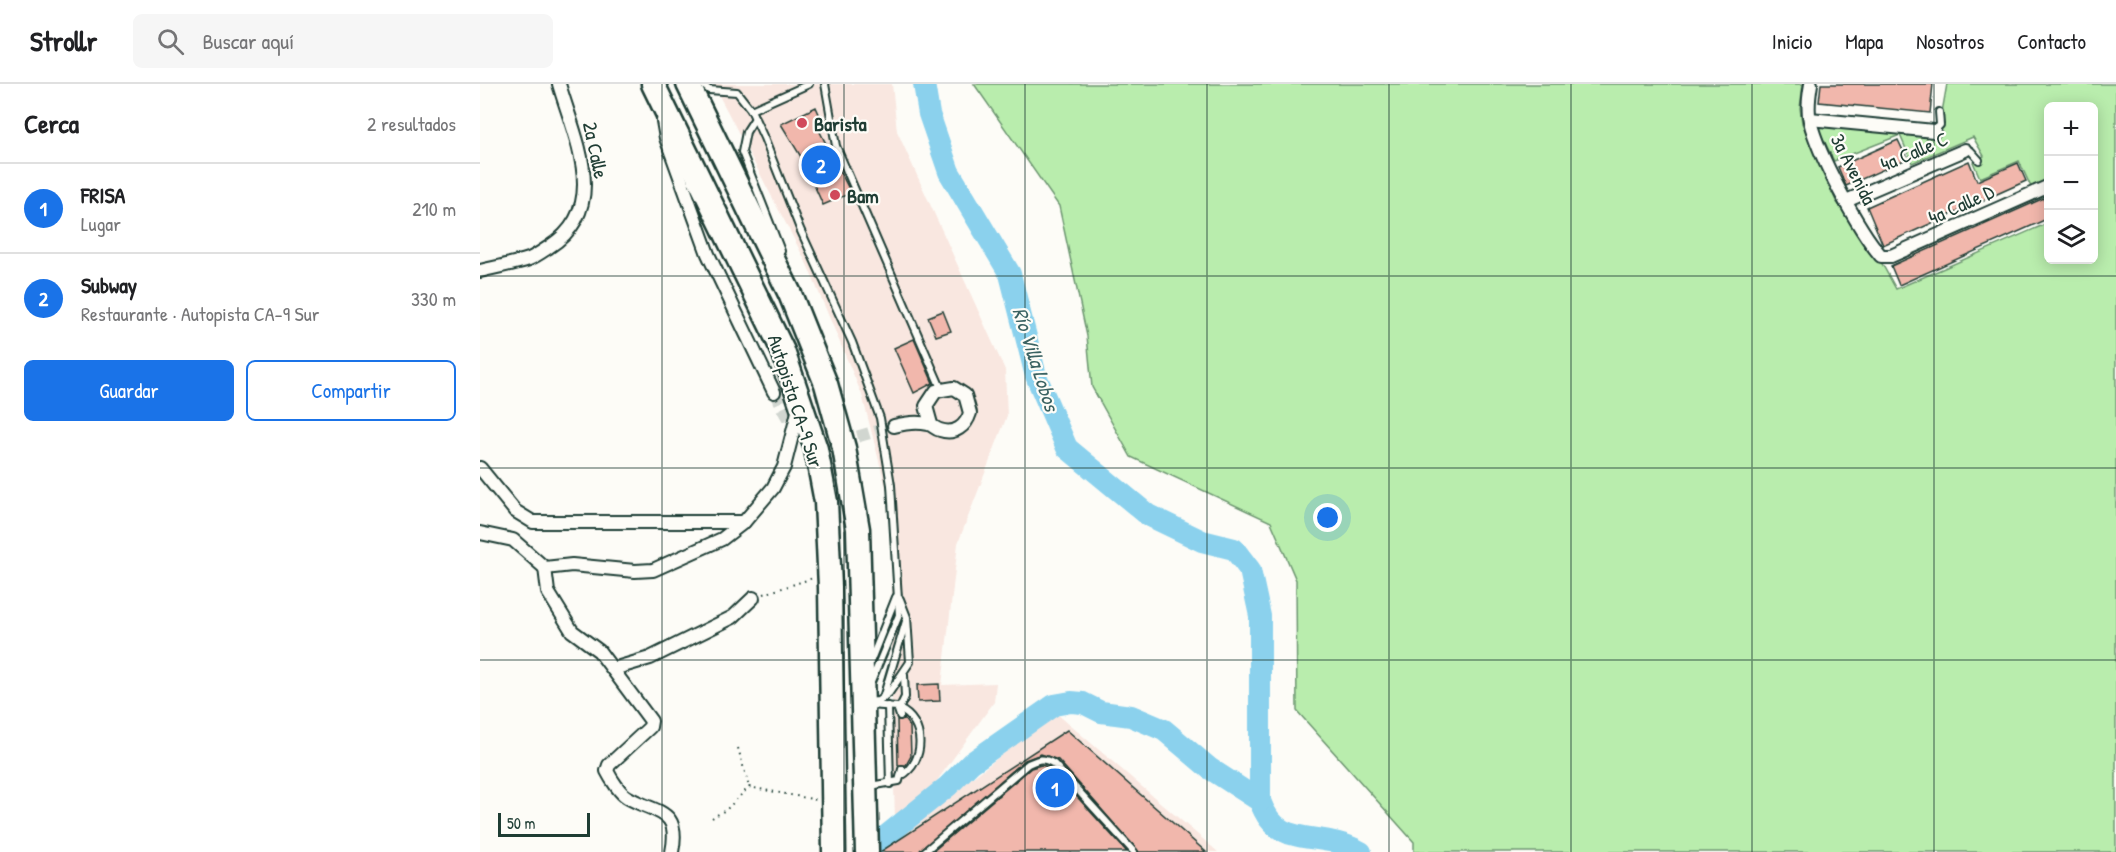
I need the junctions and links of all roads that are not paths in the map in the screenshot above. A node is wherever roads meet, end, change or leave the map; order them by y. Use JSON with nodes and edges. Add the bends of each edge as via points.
{"nodes":[{"id":1,"x":559,"y":84,"type":"edge"},
{"id":2,"x":688,"y":84,"type":"edge"},
{"id":3,"x":702,"y":84,"type":"edge"},
{"id":4,"x":733,"y":84,"type":"edge"},
{"id":5,"x":809,"y":84,"type":"edge"},
{"id":6,"x":825,"y":84,"type":"edge"},
{"id":7,"x":1811,"y":84,"type":"edge"},
{"id":8,"x":656,"y":91,"type":"edge"},
{"id":9,"x":737,"y":92,"type":"junction"},
{"id":10,"x":751,"y":110,"type":"junction"},
{"id":11,"x":1939,"y":112,"type":"dead end"},
{"id":12,"x":754,"y":118,"type":"junction"},
{"id":13,"x":1810,"y":119,"type":"junction"},
{"id":14,"x":1934,"y":130,"type":"joint"},
{"id":15,"x":1965,"y":150,"type":"joint"},
{"id":16,"x":1979,"y":160,"type":"dead end"},
{"id":17,"x":2044,"y":189,"type":"edge"},
{"id":18,"x":1846,"y":201,"type":"junction"},
{"id":19,"x":1891,"y":256,"type":"joint"},
{"id":20,"x":784,"y":260,"type":"dead end"},
{"id":21,"x":480,"y":272,"type":"edge"},
{"id":22,"x":941,"y":388,"type":"junction"},
{"id":23,"x":774,"y":392,"type":"tunnel mouth"},
{"id":24,"x":801,"y":401,"type":"junction"},
{"id":25,"x":931,"y":424,"type":"junction"},
{"id":26,"x":894,"y":426,"type":"tunnel mouth"},
{"id":27,"x":480,"y":468,"type":"edge"},
{"id":28,"x":744,"y":522,"type":"junction"},
{"id":29,"x":480,"y":533,"type":"edge"},
{"id":30,"x":545,"y":568,"type":"junction"},
{"id":31,"x":897,"y":594,"type":"junction"},
{"id":32,"x":753,"y":598,"type":"road end"},
{"id":33,"x":907,"y":617,"type":"junction"},
{"id":34,"x":613,"y":669,"type":"junction"},
{"id":35,"x":904,"y":674,"type":"junction"},
{"id":36,"x":867,"y":697,"type":"junction"},
{"id":37,"x":888,"y":706,"type":"junction"},
{"id":38,"x":900,"y":713,"type":"junction"},
{"id":39,"x":890,"y":784,"type":"junction"},
{"id":40,"x":866,"y":794,"type":"junction"},
{"id":41,"x":672,"y":852,"type":"edge"},
{"id":42,"x":834,"y":852,"type":"edge"},
{"id":43,"x":867,"y":852,"type":"edge"},
{"id":44,"x":924,"y":852,"type":"edge"},
{"id":45,"x":1134,"y":852,"type":"edge"}],
"edges":[{"from":1,"to":21,"type":"street","name":"2a Calle","via":[[583,164],[586,185],[581,209],[560,240],[531,258]]},
{"from":2,"to":36,"type":"highway","name":"Autopista CA-9 Sur","via":[[790,285],[826,384],[853,486]]},
{"from":3,"to":9,"type":"lane","via":[[709,90]]},
{"from":4,"to":9,"type":"lane"},
{"from":5,"to":10,"type":"lane"},
{"from":6,"to":22,"type":"lane","via":[[836,146]]},
{"from":7,"to":13,"type":"street","name":"3a Avenida"},
{"from":8,"to":23,"type":"street","via":[[666,138],[708,254]]},
{"from":8,"to":24,"type":"highway","name":"Autopista CA-9 Sur","via":[[761,303]]},
{"from":9,"to":10,"type":"lane"},
{"from":10,"to":12,"type":"lane"},
{"from":11,"to":14,"type":"lane","via":[[1940,125]]},
{"from":12,"to":20,"type":"lane","via":[[742,152]]},
{"from":12,"to":31,"type":"lane","via":[[852,342],[880,418],[891,485]]},
{"from":13,"to":14,"type":"street"},
{"from":13,"to":18,"type":"street","name":"3a Avenida"},
{"from":15,"to":16,"type":"lane"},
{"from":15,"to":18,"type":"street","name":"4a Calle C"},
{"from":17,"to":19,"type":"street","name":"4a Calle D"},
{"from":18,"to":19,"type":"street","name":"3a Avenida","via":[[1879,253]]},
{"from":22,"to":25,"type":"street","via":[[927,400],[926,413]]},
{"from":22,"to":25,"type":"street","via":[[954,388],[965,394],[970,406],[968,418],[954,431],[941,431]]},
{"from":24,"to":28,"type":"street","via":[[784,467],[760,506]]},
{"from":24,"to":42,"type":"highway","name":"Autopista CA-9 Sur","via":[[816,449],[826,502]]},
{"from":25,"to":26,"type":"street","via":[[908,422]]},
{"from":27,"to":28,"type":"street","via":[[515,511],[532,522]]},
{"from":28,"to":30,"type":"street","via":[[722,539],[653,570],[572,565]]},
{"from":29,"to":30,"type":"street","via":[[513,540]]},
{"from":30,"to":34,"type":"street","via":[[548,592],[572,631],[599,651]]},
{"from":31,"to":33,"type":"lane"},
{"from":31,"to":36,"type":"lane"},
{"from":31,"to":36,"type":"lane","via":[[899,615]]},
{"from":32,"to":34,"type":"street","via":[[723,622],[650,658]]},
{"from":33,"to":35,"type":"lane","via":[[910,662]]},
{"from":33,"to":36,"type":"lane"},
{"from":34,"to":41,"type":"street","via":[[652,726],[607,771],[626,797],[660,810],[668,818],[674,835]]},
{"from":35,"to":36,"type":"lane"},
{"from":35,"to":38,"type":"lane","via":[[905,698]]},
{"from":36,"to":37,"type":"lane"},
{"from":36,"to":40,"type":"highway","name":"Autopista CA-9 Sur"},
{"from":37,"to":38,"type":"lane"},
{"from":37,"to":39,"type":"lane"},
{"from":38,"to":39,"type":"lane","via":[[914,719],[919,752],[915,765],[902,772],[899,781]]},
{"from":39,"to":40,"type":"lane"},
{"from":40,"to":43,"type":"highway","name":"Autopista CA-9 Sur"},
{"from":44,"to":45,"type":"lane","via":[[1039,758],[1054,764]]}]}
